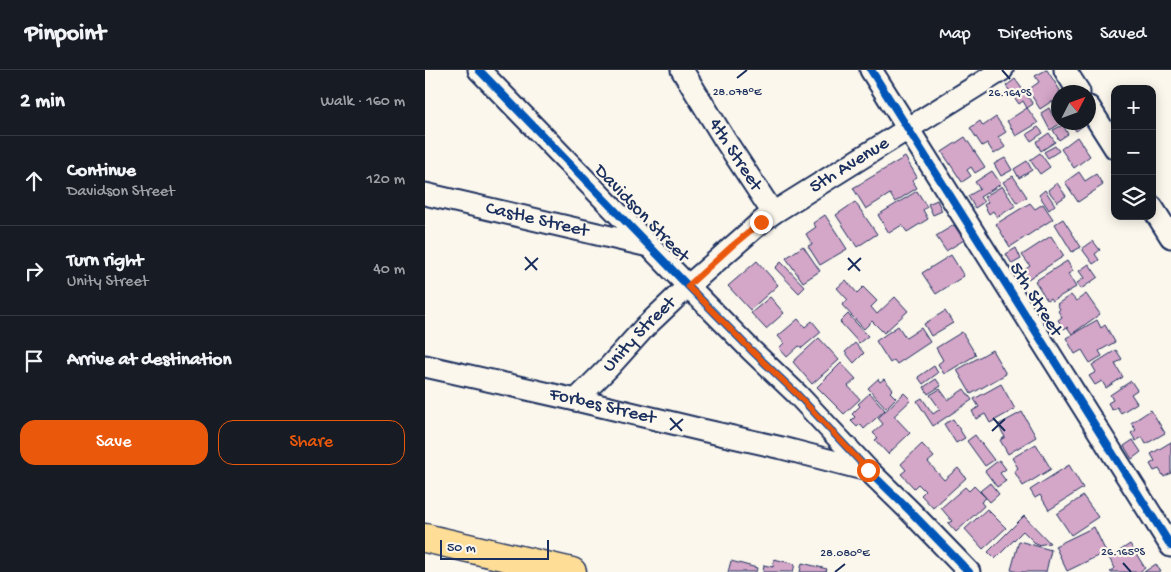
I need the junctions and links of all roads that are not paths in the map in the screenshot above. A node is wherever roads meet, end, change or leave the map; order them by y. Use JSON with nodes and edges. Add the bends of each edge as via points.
{"nodes":[{"id":1,"x":479,"y":70,"type":"edge"},
{"id":2,"x":682,"y":70,"type":"edge"},
{"id":3,"x":871,"y":70,"type":"edge"},
{"id":4,"x":1002,"y":70,"type":"edge"},
{"id":5,"x":1065,"y":70,"type":"edge"},
{"id":6,"x":1075,"y":85,"type":"edge"},
{"id":7,"x":1096,"y":118,"type":"edge"},
{"id":8,"x":908,"y":128,"type":"junction"},
{"id":9,"x":1111,"y":142,"type":"edge"},
{"id":10,"x":425,"y":194,"type":"edge"},
{"id":11,"x":773,"y":213,"type":"junction"},
{"id":12,"x":1156,"y":213,"type":"edge"},
{"id":13,"x":1171,"y":237,"type":"edge"},
{"id":14,"x":649,"y":246,"type":"junction"},
{"id":15,"x":688,"y":286,"type":"junction"},
{"id":16,"x":425,"y":366,"type":"edge"},
{"id":17,"x":576,"y":400,"type":"junction"},
{"id":18,"x":868,"y":470,"type":"junction"},
{"id":19,"x":425,"y":538,"type":"edge"},
{"id":20,"x":1171,"y":546,"type":"edge"},
{"id":21,"x":425,"y":554,"type":"edge"},
{"id":22,"x":502,"y":572,"type":"edge"},
{"id":23,"x":572,"y":572,"type":"edge"},
{"id":24,"x":969,"y":572,"type":"edge"}],
"edges":[{"from":1,"to":14,"type":"street","name":"Davidson Street"},
{"from":2,"to":11,"type":"street","name":"4th Street"},
{"from":3,"to":8,"type":"street","name":"5th Street"},
{"from":4,"to":8,"type":"street","name":"5th Avenue"},
{"from":5,"to":6,"type":"street"},
{"from":7,"to":9,"type":"street"},
{"from":8,"to":11,"type":"street","name":"5th Avenue"},
{"from":8,"to":20,"type":"street","name":"5th Street"},
{"from":10,"to":14,"type":"street","name":"Castle Street"},
{"from":11,"to":15,"type":"street","name":"Unity Street"},
{"from":12,"to":13,"type":"street"},
{"from":14,"to":15,"type":"street","name":"Davidson Street"},
{"from":15,"to":17,"type":"street","name":"Unity Street"},
{"from":15,"to":18,"type":"street","name":"Davidson Street"},
{"from":16,"to":17,"type":"street","name":"Forbes Street"},
{"from":17,"to":18,"type":"street","name":"Forbes Street"},
{"from":18,"to":24,"type":"street","name":"Davidson Street"},
{"from":19,"to":23,"type":"main road"},
{"from":21,"to":22,"type":"main road"}]}
